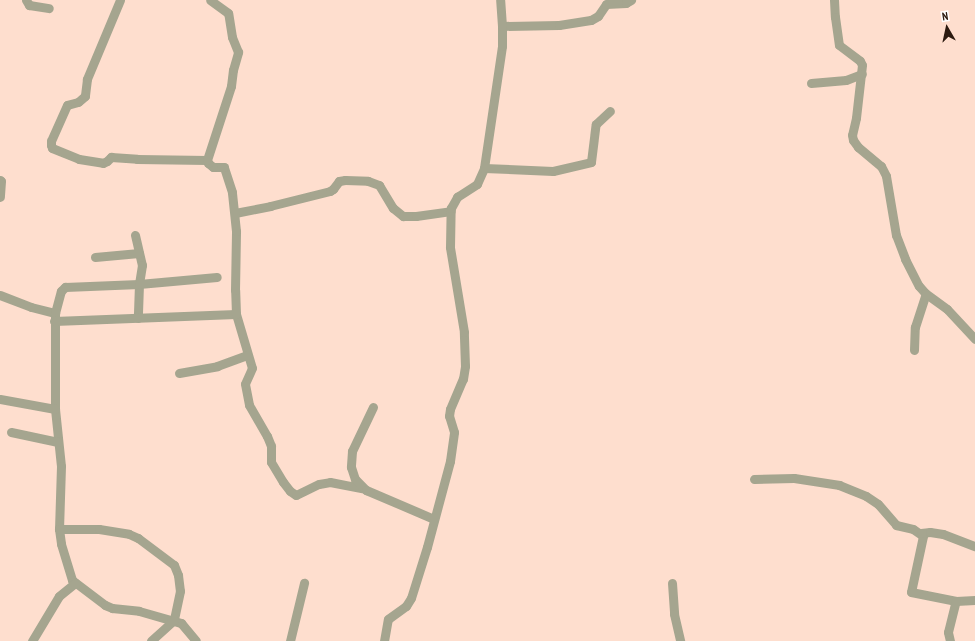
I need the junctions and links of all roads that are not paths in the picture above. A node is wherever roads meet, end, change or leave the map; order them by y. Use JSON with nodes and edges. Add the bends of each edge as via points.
{"nodes":[{"id":1,"x":26,"y":0,"type":"edge"},
{"id":2,"x":120,"y":0,"type":"edge"},
{"id":3,"x":210,"y":0,"type":"edge"},
{"id":4,"x":500,"y":0,"type":"edge"},
{"id":5,"x":631,"y":0,"type":"edge"},
{"id":6,"x":834,"y":0,"type":"edge"},
{"id":7,"x":49,"y":8,"type":"dead end"},
{"id":8,"x":502,"y":26,"type":"junction"},
{"id":9,"x":862,"y":74,"type":"junction"},
{"id":10,"x":811,"y":84,"type":"dead end"},
{"id":11,"x":610,"y":111,"type":"dead end"},
{"id":12,"x":207,"y":160,"type":"junction"},
{"id":13,"x":484,"y":168,"type":"junction"},
{"id":14,"x":0,"y":180,"type":"edge"},
{"id":15,"x":0,"y":196,"type":"edge"},
{"id":16,"x":451,"y":211,"type":"junction"},
{"id":17,"x":235,"y":213,"type":"junction"},
{"id":18,"x":135,"y":235,"type":"dead end"},
{"id":19,"x":139,"y":253,"type":"junction"},
{"id":20,"x":96,"y":257,"type":"dead end"},
{"id":21,"x":217,"y":277,"type":"dead end"},
{"id":22,"x":139,"y":284,"type":"junction"},
{"id":23,"x":0,"y":294,"type":"edge"},
{"id":24,"x":926,"y":294,"type":"junction"},
{"id":25,"x":236,"y":314,"type":"junction"},
{"id":26,"x":54,"y":317,"type":"junction"},
{"id":27,"x":138,"y":318,"type":"junction"},
{"id":28,"x":975,"y":339,"type":"edge"},
{"id":29,"x":914,"y":350,"type":"dead end"},
{"id":30,"x":248,"y":355,"type":"junction"},
{"id":31,"x":178,"y":373,"type":"dead end"},
{"id":32,"x":0,"y":399,"type":"edge"},
{"id":33,"x":374,"y":407,"type":"dead end"},
{"id":34,"x":55,"y":409,"type":"junction"},
{"id":35,"x":11,"y":432,"type":"dead end"},
{"id":36,"x":58,"y":442,"type":"junction"},
{"id":37,"x":754,"y":480,"type":"dead end"},
{"id":38,"x":362,"y":488,"type":"junction"},
{"id":39,"x":434,"y":519,"type":"junction"},
{"id":40,"x":59,"y":529,"type":"junction"},
{"id":41,"x":921,"y":532,"type":"junction"},
{"id":42,"x":975,"y":546,"type":"edge"},
{"id":43,"x":75,"y":583,"type":"junction"},
{"id":44,"x":304,"y":583,"type":"dead end"},
{"id":45,"x":672,"y":583,"type":"dead end"},
{"id":46,"x":975,"y":600,"type":"edge"},
{"id":47,"x":956,"y":601,"type":"junction"},
{"id":48,"x":174,"y":620,"type":"junction"},
{"id":49,"x":32,"y":641,"type":"edge"},
{"id":50,"x":151,"y":641,"type":"edge"},
{"id":51,"x":196,"y":641,"type":"edge"},
{"id":52,"x":290,"y":641,"type":"edge"},
{"id":53,"x":384,"y":641,"type":"edge"},
{"id":54,"x":680,"y":641,"type":"edge"},
{"id":55,"x":950,"y":641,"type":"edge"}],
"edges":[{"from":1,"to":7,"type":"street","via":[[29,5]]},
{"from":2,"to":12,"type":"street","via":[[88,79],[85,96],[78,102],[67,105],[51,141],[52,148],[103,163],[111,157]]},
{"from":3,"to":12,"type":"street","via":[[228,13],[238,56]]},
{"from":4,"to":8,"type":"street"},
{"from":5,"to":8,"type":"street","via":[[626,3],[606,4],[598,16],[591,20],[559,25]]},
{"from":6,"to":9,"type":"street","via":[[839,45],[860,61]]},
{"from":8,"to":13,"type":"street","via":[[502,46]]},
{"from":9,"to":10,"type":"street","via":[[846,80]]},
{"from":9,"to":24,"type":"street","via":[[852,138],[858,147],[881,166],[886,176],[896,235],[905,259]]},
{"from":11,"to":13,"type":"street","via":[[596,124],[591,162],[553,171]]},
{"from":12,"to":17,"type":"street","via":[[209,165],[226,169]]},
{"from":13,"to":16,"type":"street","via":[[477,184],[457,197]]},
{"from":14,"to":15,"type":"street"},
{"from":16,"to":17,"type":"street","via":[[403,216],[393,208],[379,185],[368,181],[345,180],[339,181],[334,190]]},
{"from":16,"to":39,"type":"street","via":[[450,247],[464,332],[465,366],[463,379],[450,409],[449,416],[454,432],[452,446],[446,481]]},
{"from":17,"to":25,"type":"street"},
{"from":18,"to":19,"type":"street"},
{"from":19,"to":20,"type":"street"},
{"from":19,"to":22,"type":"street","via":[[142,269]]},
{"from":21,"to":22,"type":"street"},
{"from":22,"to":26,"type":"street","via":[[65,287],[61,291]]},
{"from":22,"to":27,"type":"street"},
{"from":23,"to":26,"type":"street"},
{"from":24,"to":28,"type":"street","via":[[946,309]]},
{"from":24,"to":29,"type":"street","via":[[915,327]]},
{"from":25,"to":27,"type":"street"},
{"from":25,"to":30,"type":"street"},
{"from":26,"to":27,"type":"street"},
{"from":26,"to":34,"type":"street"},
{"from":30,"to":31,"type":"street","via":[[217,366]]},
{"from":30,"to":38,"type":"street","via":[[252,368],[245,384],[249,405],[268,436],[271,462],[290,491],[296,495],[319,484],[330,482]]},
{"from":32,"to":34,"type":"street"},
{"from":33,"to":38,"type":"street","via":[[351,456],[353,473]]},
{"from":34,"to":36,"type":"street"},
{"from":35,"to":36,"type":"street"},
{"from":36,"to":40,"type":"street","via":[[61,466]]},
{"from":37,"to":41,"type":"street","via":[[794,478],[839,485],[873,500],[896,525]]},
{"from":38,"to":39,"type":"street"},
{"from":39,"to":53,"type":"street","via":[[410,598],[406,606],[388,619]]},
{"from":40,"to":43,"type":"street","via":[[61,544]]},
{"from":40,"to":48,"type":"street","via":[[99,529],[129,534],[170,560],[176,568],[180,591]]},
{"from":41,"to":42,"type":"street","via":[[943,534]]},
{"from":41,"to":47,"type":"street","via":[[923,539],[911,592]]},
{"from":43,"to":48,"type":"street","via":[[112,608],[140,611]]},
{"from":43,"to":49,"type":"street","via":[[59,596]]},
{"from":44,"to":52,"type":"street"},
{"from":45,"to":54,"type":"street","via":[[674,614]]},
{"from":46,"to":47,"type":"street"},
{"from":47,"to":55,"type":"street","via":[[948,632]]},
{"from":48,"to":50,"type":"street"},
{"from":48,"to":51,"type":"street","via":[[184,625]]}]}
